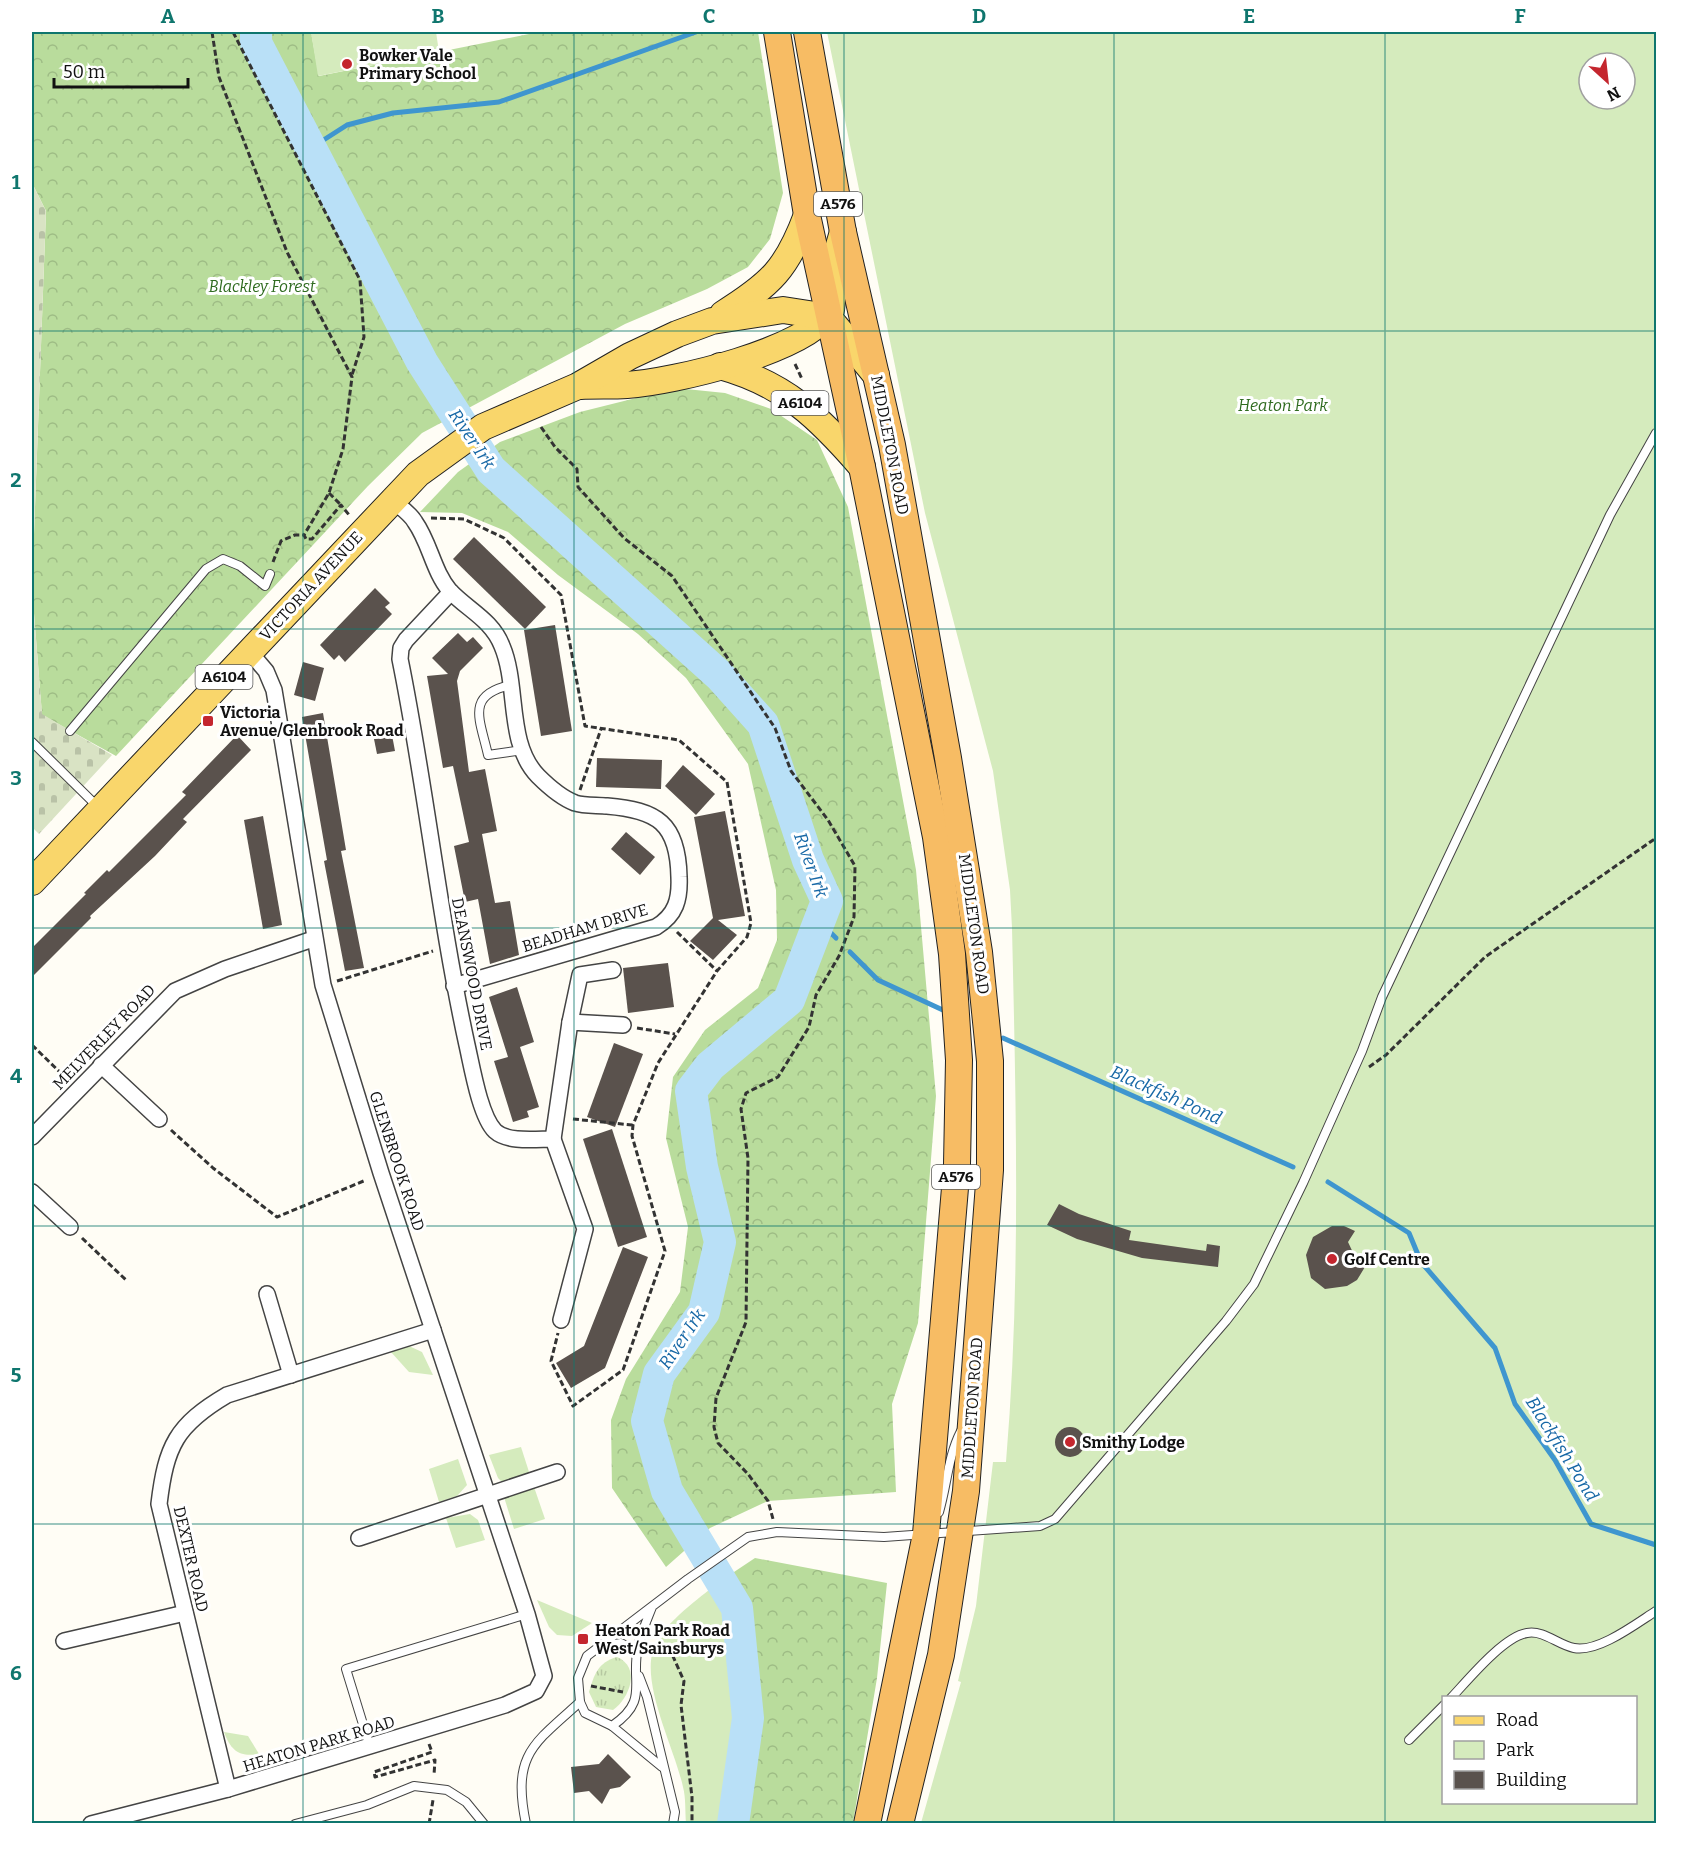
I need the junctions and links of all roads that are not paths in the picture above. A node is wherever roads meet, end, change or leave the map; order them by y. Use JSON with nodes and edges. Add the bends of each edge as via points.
{"nodes":[{"id":1,"x":777,"y":32,"type":"edge"},
{"id":2,"x":807,"y":32,"type":"edge"},
{"id":3,"x":807,"y":215,"type":"junction"},
{"id":4,"x":843,"y":232,"type":"junction"},
{"id":5,"x":828,"y":316,"type":"junction"},
{"id":6,"x":712,"y":321,"type":"junction"},
{"id":7,"x":720,"y":366,"type":"junction"},
{"id":8,"x":876,"y":375,"type":"junction"},
{"id":9,"x":578,"y":386,"type":"junction"},
{"id":10,"x":1656,"y":433,"type":"edge"},
{"id":11,"x":862,"y":466,"type":"junction"},
{"id":12,"x":392,"y":500,"type":"junction"},
{"id":13,"x":270,"y":574,"type":"road end"},
{"id":14,"x":451,"y":592,"type":"junction"},
{"id":15,"x":249,"y":651,"type":"junction"},
{"id":16,"x":511,"y":684,"type":"junction"},
{"id":17,"x":70,"y":731,"type":"dead end"},
{"id":18,"x":32,"y":742,"type":"edge"},
{"id":19,"x":524,"y":750,"type":"junction"},
{"id":20,"x":32,"y":754,"type":"edge"},
{"id":21,"x":44,"y":754,"type":"junction"},
{"id":22,"x":100,"y":809,"type":"junction"},
{"id":23,"x":32,"y":882,"type":"edge"},
{"id":24,"x":313,"y":939,"type":"junction"},
{"id":25,"x":613,"y":970,"type":"dead end"},
{"id":26,"x":454,"y":986,"type":"junction"},
{"id":27,"x":570,"y":1022,"type":"junction"},
{"id":28,"x":623,"y":1025,"type":"road end"},
{"id":29,"x":101,"y":1065,"type":"junction"},
{"id":30,"x":159,"y":1119,"type":"road end"},
{"id":31,"x":32,"y":1137,"type":"edge"},
{"id":32,"x":553,"y":1139,"type":"junction"},
{"id":33,"x":32,"y":1192,"type":"edge"},
{"id":34,"x":70,"y":1227,"type":"road end"},
{"id":35,"x":267,"y":1293,"type":"dead end"},
{"id":36,"x":561,"y":1320,"type":"road end"},
{"id":37,"x":433,"y":1330,"type":"junction"},
{"id":38,"x":291,"y":1374,"type":"junction"},
{"id":39,"x":973,"y":1408,"type":"junction"},
{"id":40,"x":557,"y":1472,"type":"dead end"},
{"id":41,"x":487,"y":1496,"type":"junction"},
{"id":42,"x":960,"y":1531,"type":"junction"},
{"id":43,"x":926,"y":1534,"type":"junction"},
{"id":44,"x":359,"y":1538,"type":"dead end"},
{"id":45,"x":652,"y":1607,"type":"junction"},
{"id":46,"x":1656,"y":1611,"type":"edge"},
{"id":47,"x":185,"y":1613,"type":"junction"},
{"id":48,"x":527,"y":1614,"type":"junction"},
{"id":49,"x":64,"y":1641,"type":"dead end"},
{"id":50,"x":600,"y":1646,"type":"junction"},
{"id":51,"x":638,"y":1650,"type":"junction"},
{"id":52,"x":637,"y":1672,"type":"junction"},
{"id":53,"x":544,"y":1676,"type":"joint"},
{"id":54,"x":1452,"y":1696,"type":"edge"},
{"id":55,"x":580,"y":1702,"type":"junction"},
{"id":56,"x":1442,"y":1706,"type":"edge"},
{"id":57,"x":612,"y":1726,"type":"junction"},
{"id":58,"x":1409,"y":1740,"type":"dead end"},
{"id":59,"x":370,"y":1748,"type":"junction"},
{"id":60,"x":662,"y":1767,"type":"junction"},
{"id":61,"x":228,"y":1789,"type":"junction"},
{"id":62,"x":91,"y":1824,"type":"edge"},
{"id":63,"x":295,"y":1824,"type":"edge"},
{"id":64,"x":484,"y":1824,"type":"edge"},
{"id":65,"x":526,"y":1824,"type":"edge"},
{"id":66,"x":673,"y":1824,"type":"edge"},
{"id":67,"x":867,"y":1824,"type":"edge"},
{"id":68,"x":900,"y":1824,"type":"edge"}],
"edges":[{"from":1,"to":3,"type":"highway","name":"MIDDLETON ROAD","number":"A576"},
{"from":2,"to":4,"type":"highway","name":"MIDDLETON ROAD","number":"A576"},
{"from":3,"to":5,"type":"highway","name":"MIDDLETON ROAD","number":"A576"},
{"from":3,"to":6,"type":"main road","via":[[796,246],[780,270],[750,297]]},
{"from":4,"to":5,"type":"main road"},
{"from":4,"to":8,"type":"highway","name":"MIDDLETON ROAD","number":"A576"},
{"from":5,"to":6,"type":"main road","via":[[783,310]]},
{"from":5,"to":7,"type":"main road","via":[[771,351]]},
{"from":5,"to":8,"type":"main road"},
{"from":5,"to":11,"type":"highway","name":"MIDDLETON ROAD","number":"A576"},
{"from":6,"to":9,"type":"main road","via":[[630,356]]},
{"from":7,"to":9,"type":"main road","via":[[628,385]]},
{"from":7,"to":11,"type":"main road","number":"A6104","via":[[761,380],[796,400]]},
{"from":8,"to":39,"type":"highway","name":"MIDDLETON ROAD","number":"A576","via":[[966,860],[990,1061],[990,1170]]},
{"from":9,"to":12,"type":"main road","name":"VICTORIA AVENUE","number":"A6104","via":[[483,427],[418,474]]},
{"from":10,"to":42,"type":"lane","via":[[1610,515],[1382,997],[1303,1183],[1254,1284],[1055,1519],[1040,1526]]},
{"from":11,"to":43,"type":"highway","name":"MIDDLETON ROAD","number":"A576","via":[[936,837],[952,954],[959,1060],[957,1164]]},
{"from":12,"to":14,"type":"street","name":"BEADHAM DRIVE","via":[[415,522]]},
{"from":12,"to":15,"type":"main road","name":"VICTORIA AVENUE","number":"A6104"},
{"from":13,"to":17,"type":"lane","via":[[265,586],[240,566],[223,559],[206,569]]},
{"from":14,"to":16,"type":"street","name":"BEADHAM DRIVE","via":[[497,634]]},
{"from":14,"to":26,"type":"street","name":"DEANSWOOD DRIVE","via":[[406,640],[400,659]]},
{"from":15,"to":22,"type":"main road","name":"VICTORIA AVENUE","number":"A6104"},
{"from":15,"to":24,"type":"street","name":"GLENBROOK ROAD","via":[[266,671],[274,690]]},
{"from":16,"to":19,"type":"street","name":"BEADHAM DRIVE"},
{"from":16,"to":19,"type":"lane","via":[[493,688],[482,698],[478,709],[488,755]]},
{"from":18,"to":21,"type":"lane"},
{"from":19,"to":26,"type":"street","name":"BEADHAM DRIVE","via":[[537,775],[575,803],[646,812],[665,825],[679,857],[675,908],[666,921],[639,933]]},
{"from":20,"to":21,"type":"lane"},
{"from":21,"to":22,"type":"lane"},
{"from":22,"to":23,"type":"main road","name":"VICTORIA AVENUE","number":"A6104"},
{"from":24,"to":29,"type":"street","name":"MELVERLEY ROAD","via":[[175,991]]},
{"from":24,"to":37,"type":"street","name":"GLENBROOK ROAD","via":[[322,985]]},
{"from":25,"to":27,"type":"street","via":[[580,975]]},
{"from":26,"to":32,"type":"street","name":"DEANSWOOD DRIVE","via":[[471,1064],[490,1125],[504,1137]]},
{"from":27,"to":28,"type":"street"},
{"from":27,"to":32,"type":"street"},
{"from":29,"to":30,"type":"street"},
{"from":29,"to":31,"type":"street","name":"MELVERLEY ROAD"},
{"from":32,"to":36,"type":"street","via":[[585,1229]]},
{"from":33,"to":34,"type":"street"},
{"from":35,"to":38,"type":"street"},
{"from":37,"to":38,"type":"street","name":"DEXTER ROAD"},
{"from":37,"to":41,"type":"street","name":"GLENBROOK ROAD"},
{"from":38,"to":47,"type":"street","name":"DEXTER ROAD","via":[[227,1395],[196,1413],[175,1441],[162,1478],[159,1504]]},
{"from":39,"to":42,"type":"highway","name":"MIDDLETON ROAD","number":"A576"},
{"from":39,"to":43,"type":"lane","via":[[952,1448],[946,1488]]},
{"from":40,"to":41,"type":"street"},
{"from":41,"to":44,"type":"street"},
{"from":41,"to":48,"type":"street","name":"GLENBROOK ROAD"},
{"from":42,"to":43,"type":"lane"},
{"from":42,"to":68,"type":"highway","name":"MIDDLETON ROAD","number":"A576","via":[[941,1655]]},
{"from":43,"to":45,"type":"lane","via":[[884,1537],[777,1532],[742,1540]]},
{"from":43,"to":67,"type":"highway","name":"MIDDLETON ROAD","number":"A576"},
{"from":45,"to":50,"type":"lane"},
{"from":45,"to":51,"type":"lane"},
{"from":46,"to":54,"type":"lane","via":[[1617,1637],[1590,1647],[1576,1649],[1540,1634],[1513,1638]]},
{"from":47,"to":49,"type":"street"},
{"from":47,"to":61,"type":"street","name":"DEXTER ROAD"},
{"from":48,"to":53,"type":"street","name":"GLENBROOK ROAD"},
{"from":48,"to":59,"type":"lane","via":[[346,1670]]},
{"from":50,"to":51,"type":"lane","via":[[621,1643]]},
{"from":50,"to":55,"type":"lane","via":[[587,1656],[578,1678]]},
{"from":51,"to":52,"type":"lane"},
{"from":52,"to":57,"type":"lane","via":[[637,1694],[630,1714]]},
{"from":52,"to":60,"type":"lane","via":[[647,1697]]},
{"from":53,"to":59,"type":"street","name":"HEATON PARK ROAD","via":[[540,1687],[531,1694]]},
{"from":55,"to":57,"type":"lane","via":[[585,1713]]},
{"from":55,"to":65,"type":"lane","via":[[536,1741],[523,1763],[521,1797]]},
{"from":56,"to":58,"type":"lane"},
{"from":57,"to":60,"type":"lane"},
{"from":59,"to":61,"type":"street","name":"HEATON PARK ROAD"},
{"from":60,"to":66,"type":"lane","via":[[675,1812]]},
{"from":61,"to":62,"type":"street","name":"HEATON PARK ROAD"},
{"from":63,"to":64,"type":"lane","via":[[367,1805],[404,1788],[434,1787],[466,1802]]}]}
